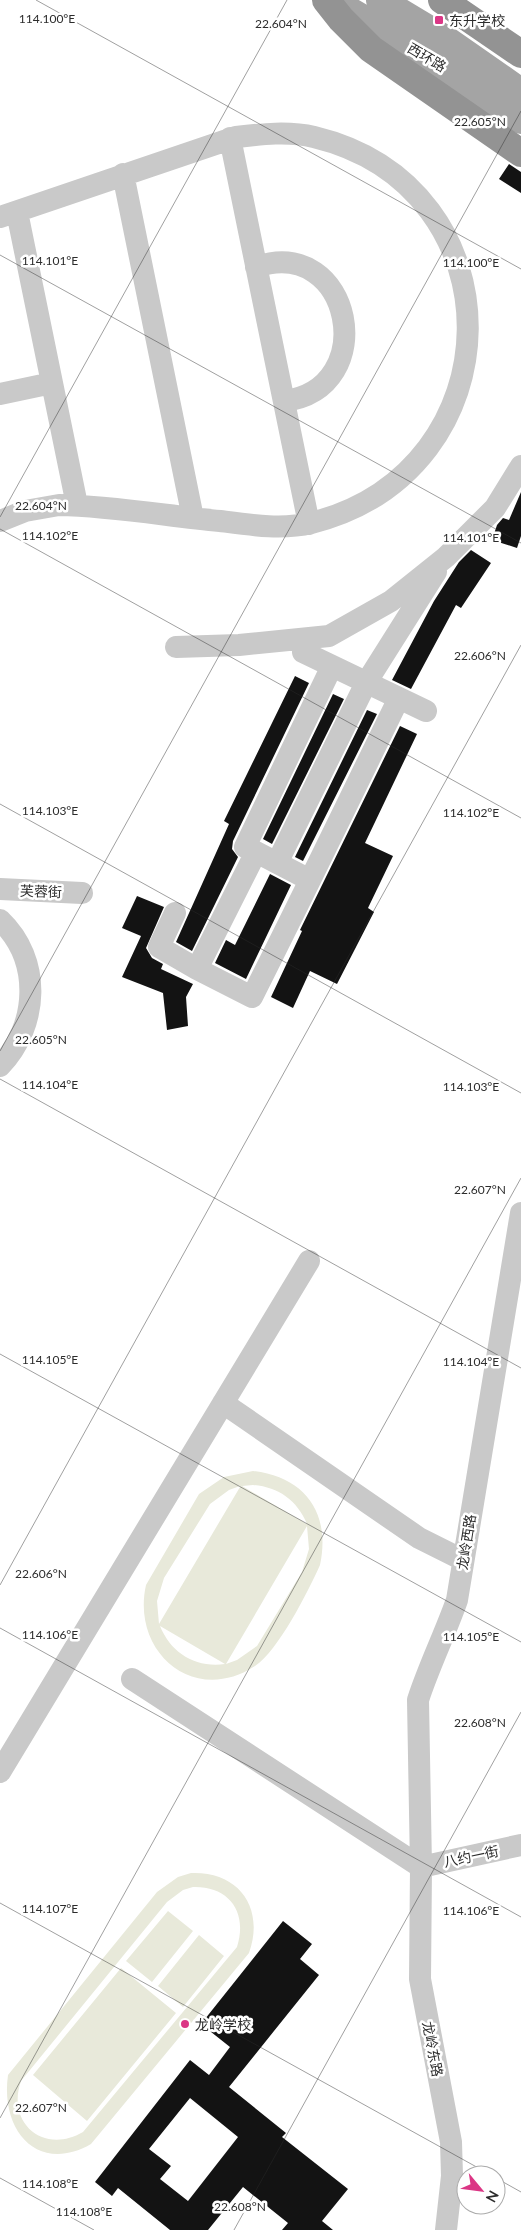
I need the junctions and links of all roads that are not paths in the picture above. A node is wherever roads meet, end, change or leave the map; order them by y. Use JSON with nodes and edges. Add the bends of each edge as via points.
{"nodes":[{"id":1,"x":326,"y":0,"type":"edge"},
{"id":2,"x":331,"y":0,"type":"edge"},
{"id":3,"x":380,"y":0,"type":"edge"},
{"id":4,"x":442,"y":0,"type":"edge"},
{"id":5,"x":521,"y":54,"type":"edge"},
{"id":6,"x":521,"y":92,"type":"edge"},
{"id":7,"x":521,"y":120,"type":"edge"},
{"id":8,"x":230,"y":138,"type":"junction"},
{"id":9,"x":521,"y":153,"type":"edge"},
{"id":10,"x":123,"y":174,"type":"junction"},
{"id":11,"x":8,"y":215,"type":"edge"},
{"id":12,"x":256,"y":267,"type":"junction"},
{"id":13,"x":52,"y":383,"type":"junction"},
{"id":14,"x":0,"y":394,"type":"edge"},
{"id":15,"x":284,"y":401,"type":"junction"},
{"id":16,"x":521,"y":466,"type":"edge"},
{"id":17,"x":77,"y":505,"type":"junction"},
{"id":18,"x":193,"y":518,"type":"junction"},
{"id":19,"x":0,"y":521,"type":"edge"},
{"id":20,"x":309,"y":524,"type":"junction"},
{"id":21,"x":446,"y":557,"type":"junction"},
{"id":22,"x":176,"y":647,"type":"dead end"},
{"id":23,"x":303,"y":652,"type":"dead end"},
{"id":24,"x":332,"y":666,"type":"junction"},
{"id":25,"x":366,"y":683,"type":"junction"},
{"id":26,"x":399,"y":698,"type":"junction"},
{"id":27,"x":426,"y":711,"type":"dead end"},
{"id":28,"x":256,"y":852,"type":"junction"},
{"id":29,"x":277,"y":863,"type":"junction"},
{"id":30,"x":310,"y":880,"type":"junction"},
{"id":31,"x":0,"y":890,"type":"edge"},
{"id":32,"x":82,"y":893,"type":"dead end"},
{"id":33,"x":175,"y":913,"type":"dead end"},
{"id":34,"x":0,"y":920,"type":"edge"},
{"id":35,"x":196,"y":968,"type":"junction"},
{"id":36,"x":0,"y":1066,"type":"edge"},
{"id":37,"x":521,"y":1214,"type":"edge"},
{"id":38,"x":309,"y":1261,"type":"dead end"},
{"id":39,"x":222,"y":1403,"type":"junction"},
{"id":40,"x":463,"y":1560,"type":"junction"},
{"id":41,"x":132,"y":1679,"type":"dead end"},
{"id":42,"x":0,"y":1772,"type":"edge"},
{"id":43,"x":521,"y":1845,"type":"edge"},
{"id":44,"x":421,"y":1867,"type":"junction"},
{"id":45,"x":446,"y":2230,"type":"edge"}],
"edges":[{"from":1,"to":9,"type":"highway","via":[[371,49]]},
{"from":2,"to":7,"type":"main road","name":"西环路","via":[[432,60]]},
{"from":3,"to":6,"type":"main road","name":"西环路","via":[[445,39]]},
{"from":4,"to":5,"type":"highway"},
{"from":8,"to":10,"type":"street"},
{"from":8,"to":12,"type":"street"},
{"from":8,"to":20,"type":"street","via":[[274,133],[313,137],[350,148],[383,166],[413,191],[437,221],[455,256],[466,292],[470,331],[466,370],[454,407],[435,441],[410,471],[380,495],[346,513]]},
{"from":10,"to":11,"type":"street"},
{"from":10,"to":18,"type":"street"},
{"from":11,"to":13,"type":"street"},
{"from":12,"to":15,"type":"street"},
{"from":12,"to":15,"type":"street","via":[[288,261],[317,273],[335,295],[343,318],[341,356],[329,379],[309,395]]},
{"from":13,"to":14,"type":"street"},
{"from":13,"to":17,"type":"street"},
{"from":15,"to":20,"type":"street"},
{"from":16,"to":21,"type":"street","via":[[496,508]]},
{"from":17,"to":18,"type":"street"},
{"from":17,"to":19,"type":"street","via":[[42,507]]},
{"from":18,"to":20,"type":"street","via":[[270,527]]},
{"from":21,"to":22,"type":"street","via":[[392,601],[329,636],[239,645]]},
{"from":21,"to":25,"type":"street"},
{"from":23,"to":24,"type":"street"},
{"from":24,"to":25,"type":"street"},
{"from":24,"to":28,"type":"street","via":[[245,848]]},
{"from":25,"to":26,"type":"street"},
{"from":25,"to":29,"type":"street"},
{"from":26,"to":27,"type":"street"},
{"from":26,"to":30,"type":"street"},
{"from":28,"to":29,"type":"street"},
{"from":28,"to":35,"type":"street"},
{"from":29,"to":30,"type":"street"},
{"from":30,"to":35,"type":"street","via":[[252,997]]},
{"from":31,"to":32,"type":"street","name":"芙蓉街"},
{"from":33,"to":35,"type":"street","via":[[159,947]]},
{"from":34,"to":36,"type":"street","via":[[21,949],[31,991],[23,1034]]},
{"from":37,"to":40,"type":"street","name":"龙岭西路"},
{"from":38,"to":39,"type":"street"},
{"from":39,"to":40,"type":"street","via":[[419,1538]]},
{"from":39,"to":42,"type":"street"},
{"from":40,"to":44,"type":"street","name":"龙岭西路","via":[[457,1600],[418,1700]]},
{"from":41,"to":44,"type":"street"},
{"from":43,"to":44,"type":"street","name":"八约一街"},
{"from":44,"to":45,"type":"street","name":"龙岭东路","via":[[420,1979],[451,2142],[452,2176]]}]}
